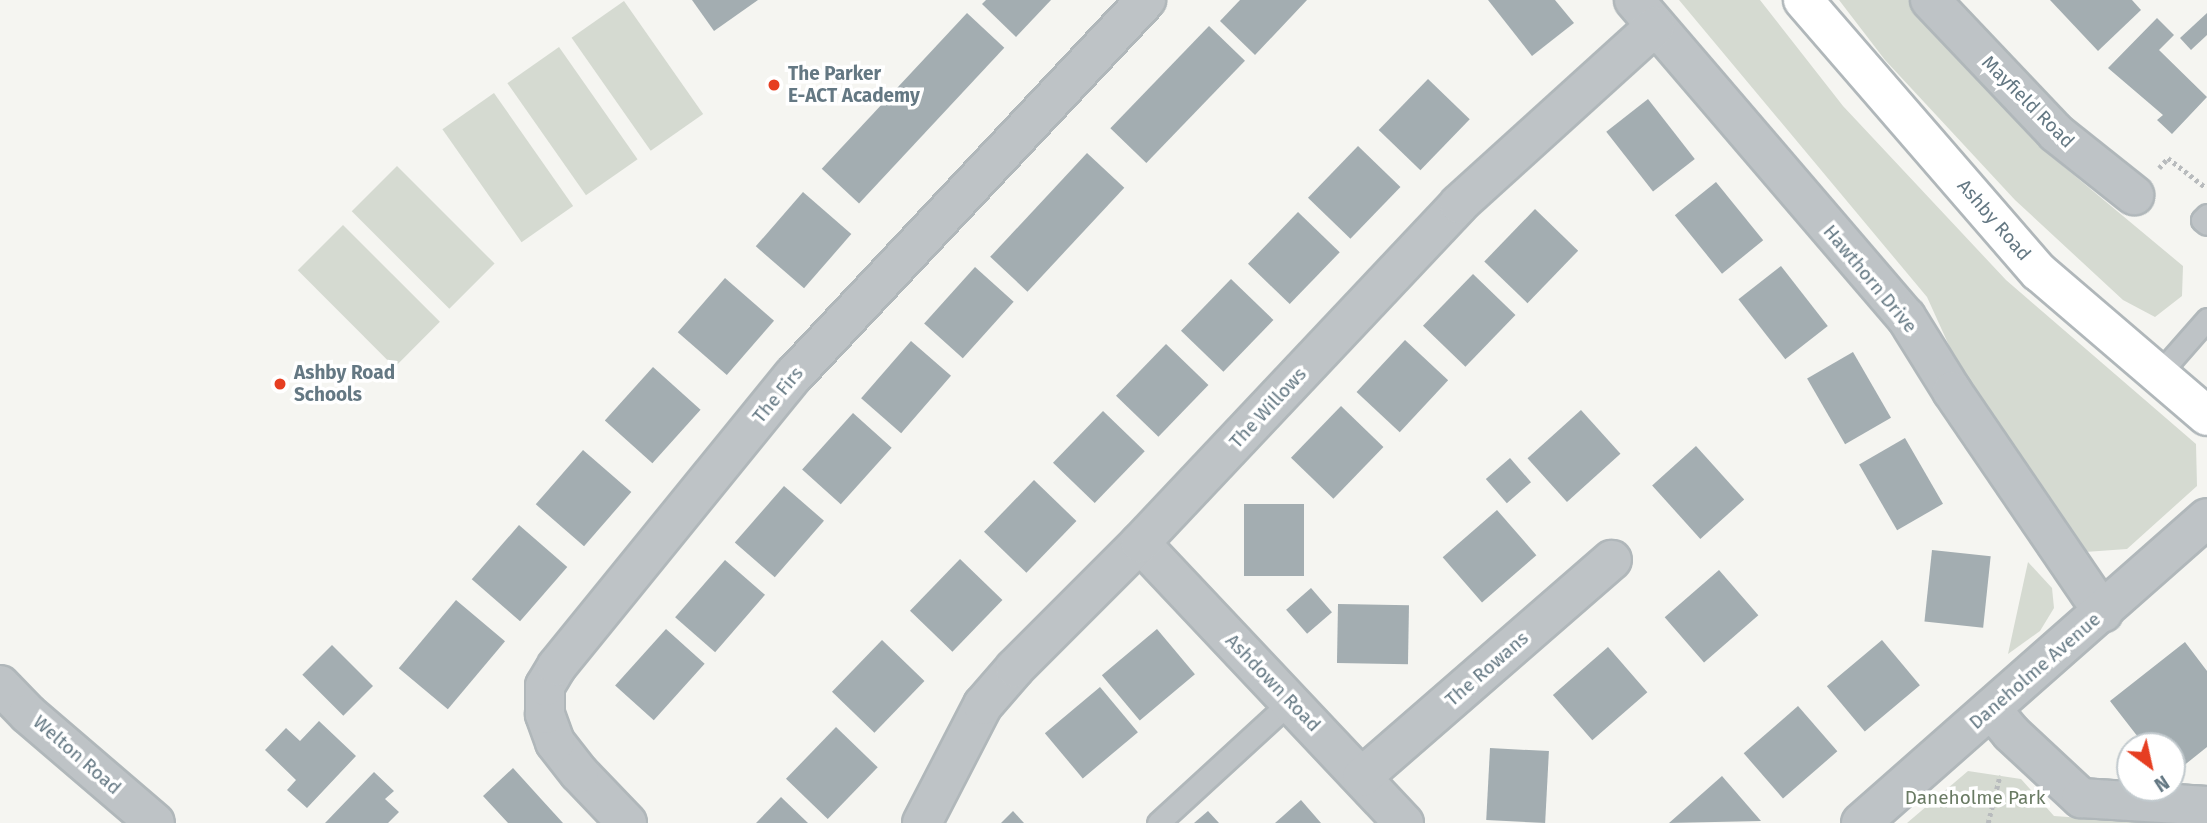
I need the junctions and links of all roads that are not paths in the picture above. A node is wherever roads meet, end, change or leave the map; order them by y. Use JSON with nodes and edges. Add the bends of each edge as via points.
{"nodes":[{"id":1,"x":1146,"y":0,"type":"edge"},
{"id":2,"x":1803,"y":0,"type":"edge"},
{"id":3,"x":1930,"y":0,"type":"edge"},
{"id":4,"x":1644,"y":13,"type":"edge"},
{"id":5,"x":2134,"y":195,"type":"dead end"},
{"id":6,"x":2207,"y":215,"type":"edge"},
{"id":7,"x":2207,"y":223,"type":"edge"},
{"id":8,"x":2207,"y":319,"type":"edge"},
{"id":9,"x":2157,"y":376,"type":"junction"},
{"id":10,"x":2207,"y":416,"type":"edge"},
{"id":11,"x":2207,"y":518,"type":"edge"},
{"id":12,"x":1140,"y":544,"type":"junction"},
{"id":13,"x":1612,"y":560,"type":"dead end"},
{"id":14,"x":2103,"y":612,"type":"junction"},
{"id":15,"x":0,"y":685,"type":"edge"},
{"id":16,"x":1290,"y":702,"type":"junction"},
{"id":17,"x":1991,"y":709,"type":"junction"},
{"id":18,"x":1362,"y":777,"type":"junction"},
{"id":19,"x":2207,"y":806,"type":"edge"},
{"id":20,"x":155,"y":823,"type":"edge"},
{"id":21,"x":627,"y":823,"type":"edge"},
{"id":22,"x":922,"y":823,"type":"edge"},
{"id":23,"x":1158,"y":823,"type":"edge"},
{"id":24,"x":1404,"y":823,"type":"edge"},
{"id":25,"x":1861,"y":823,"type":"edge"}],
"edges":[{"from":1,"to":21,"type":"street","name":"The Firs","via":[[793,376],[551,676],[545,686],[545,714],[555,742]]},
{"from":2,"to":9,"type":"street","name":"Ashby Road","via":[[2039,272]]},
{"from":3,"to":5,"type":"street","name":"Mayfield Road","via":[[2056,133]]},
{"from":4,"to":12,"type":"street","name":"The Willows"},
{"from":4,"to":14,"type":"street","name":"Hawthorn Drive","via":[[1906,317]]},
{"from":6,"to":7,"type":"lane","via":[[2202,220]]},
{"from":8,"to":9,"type":"lane"},
{"from":9,"to":10,"type":"street","name":"Ashby Road"},
{"from":11,"to":14,"type":"street","name":"Daneholme Avenue"},
{"from":12,"to":16,"type":"street","name":"Ashdown Road"},
{"from":12,"to":22,"type":"street","name":"The Willows","via":[[1014,668],[983,705]]},
{"from":13,"to":18,"type":"street","name":"The Rowans"},
{"from":14,"to":17,"type":"street","name":"Daneholme Avenue"},
{"from":15,"to":20,"type":"street","name":"Welton Road"},
{"from":16,"to":18,"type":"street","name":"Ashdown Road"},
{"from":16,"to":23,"type":"lane"},
{"from":17,"to":19,"type":"street","via":[[2081,798]]},
{"from":17,"to":25,"type":"street","name":"Daneholme Avenue"},
{"from":18,"to":24,"type":"street","name":"Ashdown Road"}]}
